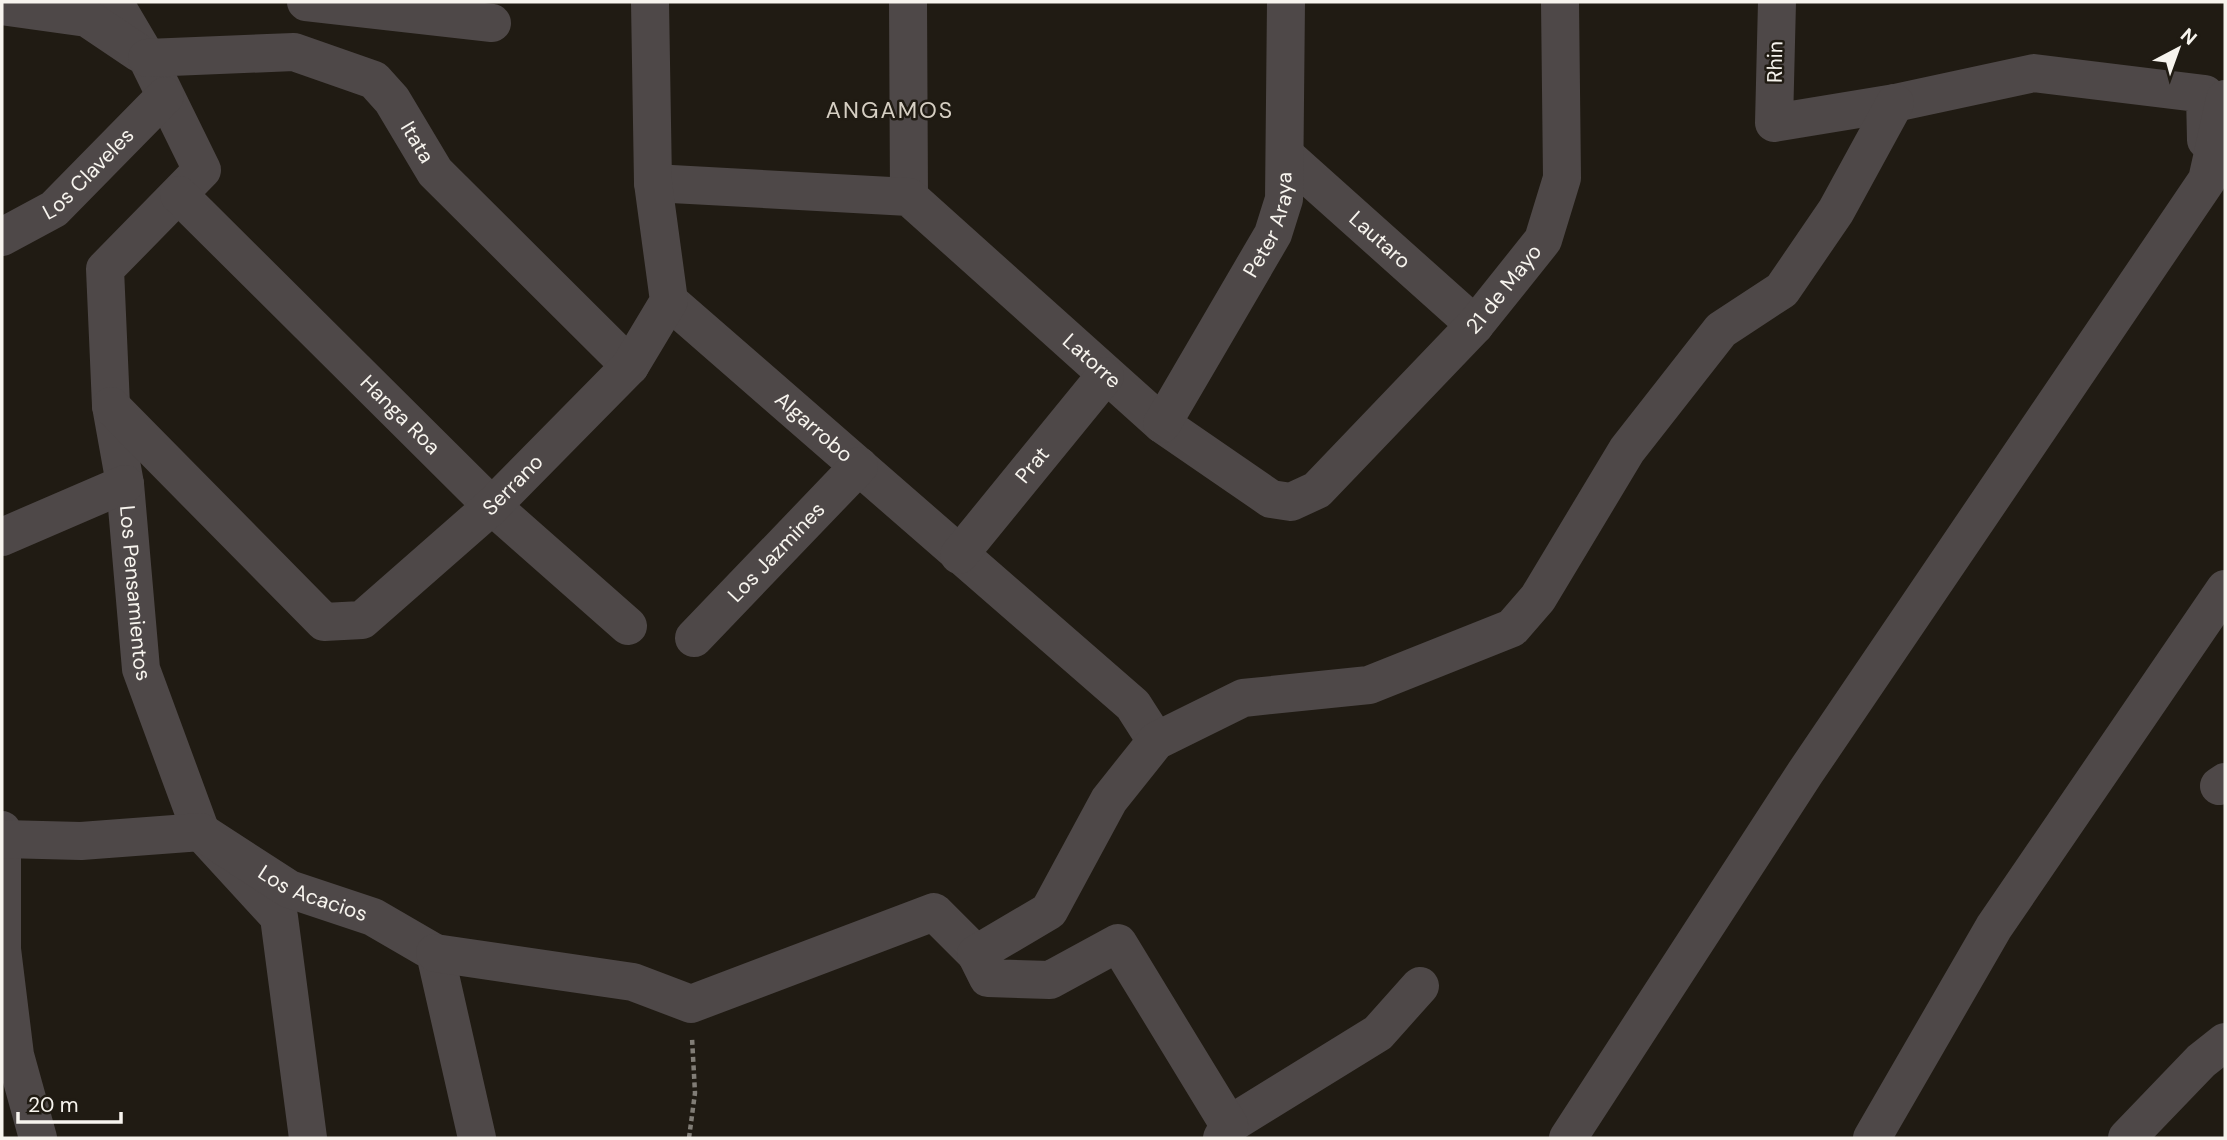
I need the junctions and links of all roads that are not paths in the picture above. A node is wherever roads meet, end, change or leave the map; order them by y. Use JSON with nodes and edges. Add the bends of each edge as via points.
{"nodes":[{"id":1,"x":114,"y":2,"type":"edge"},
{"id":2,"x":306,"y":2,"type":"edge"},
{"id":3,"x":650,"y":2,"type":"edge"},
{"id":4,"x":908,"y":2,"type":"edge"},
{"id":5,"x":1286,"y":2,"type":"edge"},
{"id":6,"x":1560,"y":2,"type":"edge"},
{"id":7,"x":1777,"y":2,"type":"edge"},
{"id":8,"x":2,"y":6,"type":"edge"},
{"id":9,"x":492,"y":23,"type":"edge"},
{"id":10,"x":146,"y":58,"type":"junction"},
{"id":11,"x":165,"y":96,"type":"junction"},
{"id":12,"x":2225,"y":99,"type":"edge"},
{"id":13,"x":1895,"y":103,"type":"junction"},
{"id":14,"x":1286,"y":156,"type":"junction"},
{"id":15,"x":2216,"y":180,"type":"edge"},
{"id":16,"x":653,"y":183,"type":"junction"},
{"id":17,"x":179,"y":195,"type":"junction"},
{"id":18,"x":909,"y":197,"type":"junction"},
{"id":19,"x":2,"y":237,"type":"edge"},
{"id":20,"x":669,"y":301,"type":"junction"},
{"id":21,"x":1475,"y":325,"type":"junction"},
{"id":22,"x":631,"y":366,"type":"junction"},
{"id":23,"x":1105,"y":376,"type":"junction"},
{"id":24,"x":111,"y":406,"type":"junction"},
{"id":25,"x":1162,"y":424,"type":"junction"},
{"id":26,"x":859,"y":466,"type":"junction"},
{"id":27,"x":125,"y":484,"type":"junction"},
{"id":28,"x":1291,"y":502,"type":"joint"},
{"id":29,"x":492,"y":506,"type":"junction"},
{"id":30,"x":2,"y":537,"type":"edge"},
{"id":31,"x":959,"y":555,"type":"junction"},
{"id":32,"x":2225,"y":589,"type":"edge"},
{"id":33,"x":628,"y":626,"type":"dead end"},
{"id":34,"x":694,"y":638,"type":"dead end"},
{"id":35,"x":1156,"y":741,"type":"junction"},
{"id":36,"x":201,"y":832,"type":"junction"},
{"id":37,"x":2,"y":835,"type":"edge"},
{"id":38,"x":435,"y":953,"type":"junction"},
{"id":39,"x":976,"y":954,"type":"junction"},
{"id":40,"x":1420,"y":986,"type":"dead end"},
{"id":41,"x":2225,"y":1042,"type":"edge"},
{"id":42,"x":1226,"y":1132,"type":"edge"},
{"id":43,"x":37,"y":1138,"type":"edge"},
{"id":44,"x":308,"y":1138,"type":"edge"},
{"id":45,"x":477,"y":1138,"type":"edge"},
{"id":46,"x":1569,"y":1138,"type":"edge"},
{"id":47,"x":1872,"y":1138,"type":"edge"},
{"id":48,"x":2127,"y":1138,"type":"edge"}],
"edges":[{"from":1,"to":10,"type":"street","name":"Los Pensamientos"},
{"from":2,"to":9,"type":"street"},
{"from":3,"to":16,"type":"street"},
{"from":4,"to":18,"type":"street"},
{"from":5,"to":14,"type":"street","name":"Peter Araya"},
{"from":6,"to":21,"type":"street","name":"21 de Mayo","via":[[1562,178],[1544,240]]},
{"from":7,"to":13,"type":"street","name":"Rhin","via":[[1774,123]]},
{"from":8,"to":10,"type":"street","via":[[87,18]]},
{"from":10,"to":11,"type":"street","name":"Los Pensamientos"},
{"from":10,"to":22,"type":"street","name":"Itata","via":[[294,52],[374,80],[392,100],[435,172]]},
{"from":11,"to":17,"type":"street","name":"Los Pensamientos","via":[[202,170]]},
{"from":11,"to":19,"type":"street","name":"Los Claveles","via":[[54,209]]},
{"from":12,"to":15,"type":"street"},
{"from":13,"to":15,"type":"street","via":[[2034,73],[2205,94]]},
{"from":13,"to":35,"type":"street","via":[[1836,211],[1782,290],[1721,330],[1627,450],[1538,598],[1512,628],[1369,685],[1243,698]]},
{"from":14,"to":21,"type":"street","name":"Lautaro"},
{"from":14,"to":25,"type":"street","name":"Peter Araya","via":[[1284,199],[1273,234]]},
{"from":15,"to":46,"type":"street","via":[[1805,773]]},
{"from":16,"to":18,"type":"street"},
{"from":16,"to":20,"type":"street"},
{"from":17,"to":24,"type":"street","name":"Los Pensamientos","via":[[105,269]]},
{"from":17,"to":29,"type":"street","name":"Hanga Roa"},
{"from":18,"to":23,"type":"street","name":"Latorre"},
{"from":20,"to":22,"type":"street","name":"Serrano"},
{"from":20,"to":26,"type":"street","name":"Algarrobo"},
{"from":21,"to":28,"type":"street","name":"21 de Mayo","via":[[1317,490]]},
{"from":22,"to":29,"type":"street","name":"Serrano"},
{"from":23,"to":25,"type":"street","name":"Latorre"},
{"from":23,"to":31,"type":"street","name":"Prat"},
{"from":24,"to":27,"type":"street","name":"Los Pensamientos"},
{"from":24,"to":29,"type":"street","name":"Serrano","via":[[324,622],[362,620]]},
{"from":25,"to":28,"type":"street","name":"Latorre","via":[[1271,499]]},
{"from":26,"to":31,"type":"street","name":"Algarrobo"},
{"from":26,"to":34,"type":"street","name":"Los Jazmines"},
{"from":27,"to":30,"type":"street"},
{"from":27,"to":36,"type":"street","name":"Los Pensamientos","via":[[141,669]]},
{"from":29,"to":33,"type":"street","name":"Hanga Roa"},
{"from":31,"to":35,"type":"street","name":"Algarrobo","via":[[1133,705]]},
{"from":32,"to":47,"type":"street","via":[[1994,927]]},
{"from":35,"to":39,"type":"street","via":[[1109,800],[1049,911]]},
{"from":36,"to":37,"type":"street","via":[[82,841]]},
{"from":36,"to":38,"type":"street","name":"Los Acacios","via":[[289,889],[373,917]]},
{"from":36,"to":44,"type":"street","name":"Los Pensamientos","via":[[279,917]]},
{"from":37,"to":43,"type":"street","via":[[2,949],[15,1055]]},
{"from":38,"to":39,"type":"street","via":[[634,982],[691,1004],[934,912]]},
{"from":38,"to":45,"type":"street"},
{"from":39,"to":42,"type":"street","via":[[988,978],[1050,980],[1118,943]]},
{"from":40,"to":42,"type":"street","via":[[1378,1032]]},
{"from":41,"to":48,"type":"street"}]}
